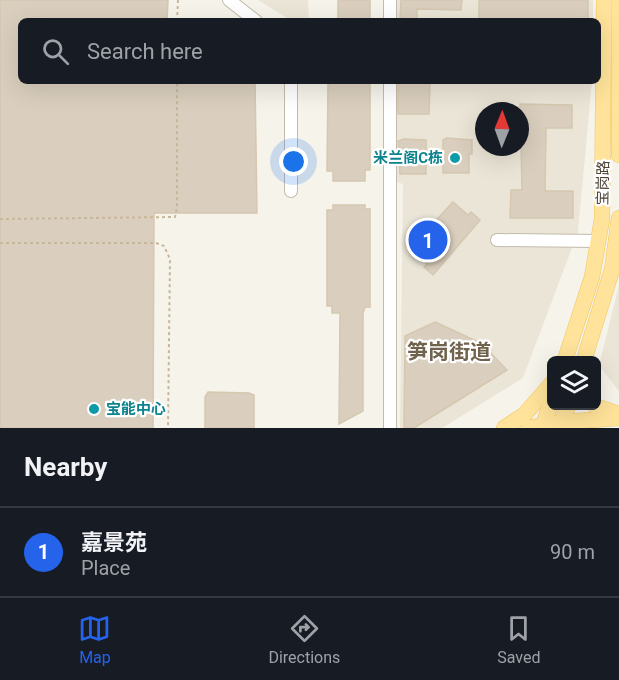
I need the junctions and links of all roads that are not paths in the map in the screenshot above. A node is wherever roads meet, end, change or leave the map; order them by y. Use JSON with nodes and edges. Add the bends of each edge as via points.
{"nodes":[{"id":1,"x":229,"y":0,"type":"edge"},
{"id":2,"x":390,"y":0,"type":"edge"},
{"id":3,"x":604,"y":0,"type":"edge"},
{"id":4,"x":619,"y":0,"type":"edge"},
{"id":5,"x":252,"y":18,"type":"edge"},
{"id":6,"x":390,"y":18,"type":"edge"},
{"id":7,"x":291,"y":84,"type":"edge"},
{"id":8,"x":390,"y":84,"type":"edge"},
{"id":9,"x":619,"y":129,"type":"edge"},
{"id":10,"x":619,"y":155,"type":"edge"},
{"id":11,"x":291,"y":192,"type":"dead end"},
{"id":12,"x":619,"y":218,"type":"edge"},
{"id":13,"x":619,"y":233,"type":"edge"},
{"id":14,"x":497,"y":240,"type":"dead end"},
{"id":15,"x":600,"y":241,"type":"junction"},
{"id":16,"x":566,"y":356,"type":"edge"},
{"id":17,"x":585,"y":356,"type":"edge"},
{"id":18,"x":547,"y":389,"type":"edge"},
{"id":19,"x":601,"y":408,"type":"edge"},
{"id":20,"x":547,"y":410,"type":"edge"},
{"id":21,"x":566,"y":410,"type":"edge"},
{"id":22,"x":619,"y":416,"type":"edge"},
{"id":23,"x":562,"y":425,"type":"edge"},
{"id":24,"x":538,"y":427,"type":"edge"},
{"id":25,"x":390,"y":428,"type":"edge"},
{"id":26,"x":504,"y":428,"type":"edge"}],
"edges":[{"from":1,"to":5,"type":"street"},
{"from":2,"to":6,"type":"street"},
{"from":3,"to":15,"type":"main road","name":"宝岗路"},
{"from":4,"to":9,"type":"main road","name":"宝岗路"},
{"from":7,"to":11,"type":"street"},
{"from":8,"to":25,"type":"street"},
{"from":9,"to":10,"type":"main road","name":"宝岗路"},
{"from":12,"to":13,"type":"main road","name":"宝岗路"},
{"from":13,"to":17,"type":"main road","name":"宝岗路","via":[[612,270]]},
{"from":14,"to":15,"type":"street"},
{"from":15,"to":16,"type":"main road","name":"宝岗路"},
{"from":18,"to":26,"type":"main road","via":[[524,414]]},
{"from":19,"to":22,"type":"main road"},
{"from":20,"to":24,"type":"main road"},
{"from":21,"to":23,"type":"main road"},
{"from":22,"to":23,"type":"main road"},
{"from":23,"to":24,"type":"main road"}]}
